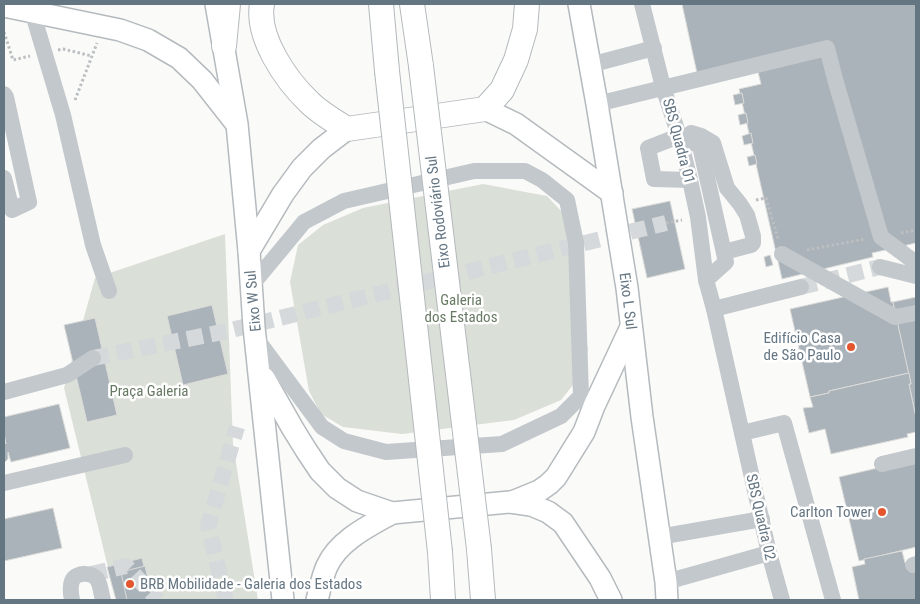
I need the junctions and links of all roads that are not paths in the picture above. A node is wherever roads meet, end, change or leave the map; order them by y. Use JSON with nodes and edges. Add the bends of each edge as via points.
{"nodes":[{"id":1,"x":216,"y":4,"type":"edge"},
{"id":2,"x":228,"y":4,"type":"edge"},
{"id":3,"x":262,"y":4,"type":"edge"},
{"id":4,"x":381,"y":4,"type":"edge"},
{"id":5,"x":412,"y":4,"type":"edge"},
{"id":6,"x":528,"y":4,"type":"edge"},
{"id":7,"x":579,"y":4,"type":"edge"},
{"id":8,"x":642,"y":4,"type":"edge"},
{"id":9,"x":4,"y":6,"type":"edge"},
{"id":10,"x":32,"y":11,"type":"junction"},
{"id":11,"x":224,"y":46,"type":"junction"},
{"id":12,"x":654,"y":48,"type":"junction"},
{"id":13,"x":590,"y":64,"type":"junction"},
{"id":14,"x":664,"y":87,"type":"junction"},
{"id":15,"x":4,"y":94,"type":"edge"},
{"id":16,"x":597,"y":104,"type":"junction"},
{"id":17,"x":485,"y":109,"type":"junction"},
{"id":18,"x":237,"y":124,"type":"junction"},
{"id":19,"x":347,"y":130,"type":"junction"},
{"id":20,"x":678,"y":132,"type":"junction"},
{"id":21,"x":4,"y":178,"type":"edge"},
{"id":22,"x":690,"y":180,"type":"junction"},
{"id":23,"x":612,"y":193,"type":"junction"},
{"id":24,"x":249,"y":251,"type":"junction"},
{"id":25,"x":724,"y":252,"type":"junction"},
{"id":26,"x":782,"y":254,"type":"road end"},
{"id":27,"x":916,"y":264,"type":"edge"},
{"id":28,"x":880,"y":267,"type":"tunnel mouth"},
{"id":29,"x":916,"y":276,"type":"edge"},
{"id":30,"x":706,"y":280,"type":"junction"},
{"id":31,"x":251,"y":286,"type":"junction"},
{"id":32,"x":801,"y":287,"type":"tunnel mouth"},
{"id":33,"x":108,"y":291,"type":"dead end"},
{"id":34,"x":714,"y":309,"type":"junction"},
{"id":35,"x":916,"y":313,"type":"edge"},
{"id":36,"x":631,"y":326,"type":"junction"},
{"id":37,"x":256,"y":338,"type":"junction"},
{"id":38,"x":93,"y":358,"type":"tunnel mouth"},
{"id":39,"x":259,"y":369,"type":"junction"},
{"id":40,"x":4,"y":392,"type":"edge"},
{"id":41,"x":742,"y":433,"type":"junction"},
{"id":42,"x":125,"y":455,"type":"dead end"},
{"id":43,"x":916,"y":456,"type":"edge"},
{"id":44,"x":882,"y":464,"type":"dead end"},
{"id":45,"x":4,"y":483,"type":"edge"},
{"id":46,"x":510,"y":502,"type":"junction"},
{"id":47,"x":392,"y":513,"type":"junction"},
{"id":48,"x":762,"y":520,"type":"junction"},
{"id":49,"x":659,"y":537,"type":"junction"},
{"id":50,"x":769,"y":553,"type":"junction"},
{"id":51,"x":666,"y":591,"type":"edge"},
{"id":52,"x":484,"y":598,"type":"edge"},
{"id":53,"x":72,"y":600,"type":"edge"},
{"id":54,"x":103,"y":600,"type":"edge"},
{"id":55,"x":283,"y":600,"type":"edge"},
{"id":56,"x":317,"y":600,"type":"edge"},
{"id":57,"x":444,"y":600,"type":"edge"},
{"id":58,"x":611,"y":600,"type":"edge"},
{"id":59,"x":782,"y":600,"type":"edge"},
{"id":60,"x":833,"y":600,"type":"edge"}],
"edges":[{"from":1,"to":11,"type":"main road","name":"Eixo W Sul"},
{"from":2,"to":11,"type":"highway"},
{"from":3,"to":19,"type":"highway","via":[[263,27],[279,66],[309,103]]},
{"from":4,"to":57,"type":"highway","bridge":true},
{"from":5,"to":52,"type":"highway","name":"Eixo Rodoviário Sul","bridge":true},
{"from":6,"to":17,"type":"highway","via":[[526,29],[516,60],[502,90]]},
{"from":7,"to":13,"type":"main road","name":"Eixo L Sul"},
{"from":8,"to":12,"type":"street","name":"SBS Quadra 01"},
{"from":9,"to":10,"type":"main road"},
{"from":10,"to":18,"type":"main road","via":[[120,30],[148,40],[179,58],[202,80]]},
{"from":10,"to":33,"type":"street"},
{"from":11,"to":18,"type":"main road","name":"Eixo W Sul"},
{"from":12,"to":13,"type":"street"},
{"from":12,"to":14,"type":"street","name":"SBS Quadra 01"},
{"from":13,"to":16,"type":"main road","name":"Eixo L Sul"},
{"from":14,"to":16,"type":"street"},
{"from":14,"to":20,"type":"street","name":"SBS Quadra 01"},
{"from":14,"to":27,"type":"street","via":[[827,48],[881,236]]},
{"from":15,"to":21,"type":"street","via":[[29,202],[12,210]]},
{"from":16,"to":23,"type":"main road","name":"Eixo L Sul"},
{"from":17,"to":19,"type":"highway"},
{"from":17,"to":23,"type":"main road","via":[[516,124]]},
{"from":18,"to":24,"type":"main road","name":"Eixo W Sul"},
{"from":19,"to":24,"type":"main road","via":[[302,168]]},
{"from":20,"to":22,"type":"street","name":"SBS Quadra 01"},
{"from":20,"to":22,"type":"street","via":[[648,148],[654,179]]},
{"from":20,"to":25,"type":"street","via":[[700,146]]},
{"from":20,"to":25,"type":"street","via":[[701,136],[713,143],[726,188],[747,215],[753,243]]},
{"from":22,"to":30,"type":"street","name":"SBS Quadra 01"},
{"from":23,"to":36,"type":"main road","name":"Eixo L Sul"},
{"from":24,"to":31,"type":"main road","name":"Eixo W Sul"},
{"from":25,"to":30,"type":"street","via":[[726,262]]},
{"from":26,"to":35,"type":"street","via":[[895,317]]},
{"from":28,"to":29,"type":"street"},
{"from":30,"to":34,"type":"street","name":"SBS Quadra 02"},
{"from":31,"to":37,"type":"main road","name":"Eixo W Sul"},
{"from":31,"to":37,"type":"street","via":[[304,222],[344,201],[474,171],[525,171],[567,200],[576,243],[581,396],[561,416],[502,444],[386,452],[344,441],[322,427]]},
{"from":32,"to":34,"type":"street"},
{"from":34,"to":41,"type":"street","name":"SBS Quadra 02"},
{"from":36,"to":46,"type":"main road","via":[[584,432],[556,476],[539,491]]},
{"from":36,"to":49,"type":"main road","name":"Eixo L Sul"},
{"from":37,"to":39,"type":"main road","name":"Eixo W Sul"},
{"from":38,"to":40,"type":"street","via":[[67,375]]},
{"from":39,"to":47,"type":"main road","via":[[320,471],[357,501]]},
{"from":39,"to":55,"type":"main road","name":"Eixo W Sul"},
{"from":41,"to":48,"type":"street","name":"SBS Quadra 02"},
{"from":41,"to":60,"type":"street","via":[[784,422]]},
{"from":42,"to":45,"type":"street"},
{"from":43,"to":44,"type":"street"},
{"from":46,"to":47,"type":"main road"},
{"from":46,"to":58,"type":"main road","via":[[531,505],[563,523]]},
{"from":47,"to":56,"type":"main road","via":[[359,532],[335,553]]},
{"from":48,"to":49,"type":"street"},
{"from":48,"to":50,"type":"street","name":"SBS Quadra 02"},
{"from":49,"to":51,"type":"main road","name":"Eixo L Sul"},
{"from":50,"to":51,"type":"street"},
{"from":50,"to":59,"type":"street","name":"SBS Quadra 02"},
{"from":53,"to":54,"type":"street","via":[[72,579],[91,574],[98,581]]}]}
